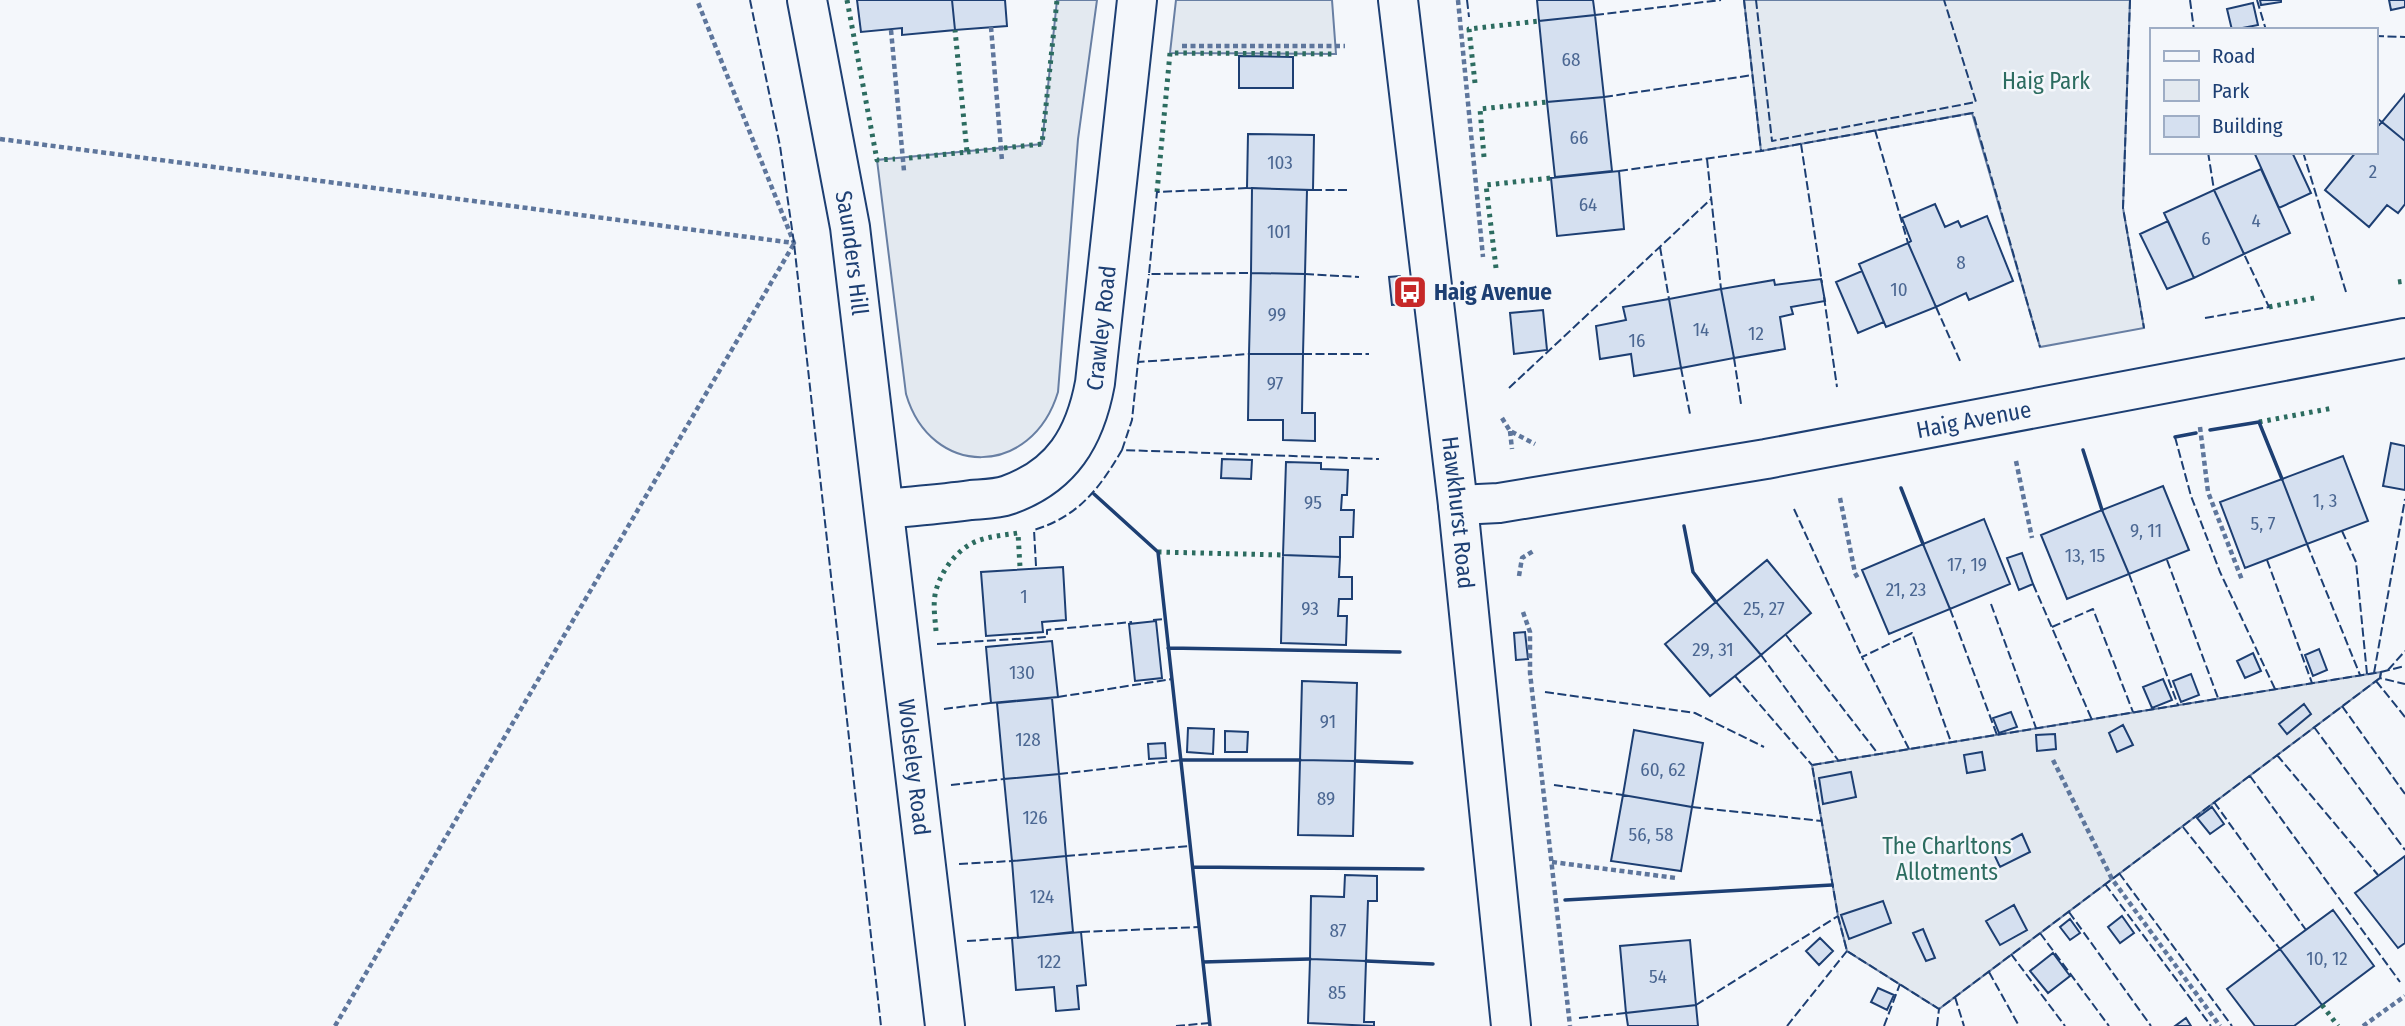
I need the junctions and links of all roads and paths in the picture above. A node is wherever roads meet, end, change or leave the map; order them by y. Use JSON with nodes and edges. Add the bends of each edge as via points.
{"nodes":[{"id":1,"x":697,"y":0,"type":"edge"},
{"id":2,"x":807,"y":0,"type":"edge"},
{"id":3,"x":1137,"y":0,"type":"edge"},
{"id":4,"x":1398,"y":0,"type":"edge"},
{"id":5,"x":1458,"y":0,"type":"edge"},
{"id":6,"x":991,"y":27,"type":"dead end"},
{"id":7,"x":891,"y":30,"type":"dead end"},
{"id":8,"x":1181,"y":46,"type":"dead end"},
{"id":9,"x":1345,"y":46,"type":"dead end"},
{"id":10,"x":0,"y":139,"type":"edge"},
{"id":11,"x":1002,"y":161,"type":"dead end"},
{"id":12,"x":904,"y":170,"type":"dead end"},
{"id":13,"x":850,"y":227,"type":"junction"},
{"id":14,"x":794,"y":243,"type":"junction"},
{"id":15,"x":1483,"y":261,"type":"dead end"},
{"id":16,"x":2405,"y":338,"type":"edge"},
{"id":17,"x":1499,"y":408,"type":"dead end"},
{"id":18,"x":2199,"y":423,"type":"dead end"},
{"id":19,"x":1536,"y":445,"type":"dead end"},
{"id":20,"x":2015,"y":457,"type":"dead end"},
{"id":21,"x":1838,"y":490,"type":"dead end"},
{"id":22,"x":1458,"y":505,"type":"junction"},
{"id":23,"x":885,"y":509,"type":"junction"},
{"id":24,"x":2032,"y":538,"type":"dead end"},
{"id":25,"x":1541,"y":547,"type":"dead end"},
{"id":26,"x":1858,"y":580,"type":"dead end"},
{"id":27,"x":2242,"y":580,"type":"dead end"},
{"id":28,"x":1520,"y":586,"type":"dead end"},
{"id":29,"x":1522,"y":608,"type":"dead end"},
{"id":30,"x":2053,"y":760,"type":"dead end"},
{"id":31,"x":1552,"y":862,"type":"junction"},
{"id":32,"x":1676,"y":878,"type":"dead end"},
{"id":33,"x":2405,"y":996,"type":"edge"},
{"id":34,"x":335,"y":1026,"type":"edge"},
{"id":35,"x":945,"y":1026,"type":"edge"},
{"id":36,"x":1511,"y":1026,"type":"edge"},
{"id":37,"x":1570,"y":1026,"type":"edge"},
{"id":38,"x":2220,"y":1026,"type":"edge"},
{"id":39,"x":2363,"y":1026,"type":"edge"}],
"edges":[{"from":1,"to":14,"type":"path"},
{"from":2,"to":13,"type":"street","name":"Saunders Hill"},
{"from":3,"to":23,"type":"street","name":"Crawley Road","via":[[1095,383],[1079,437],[1060,463],[1038,481],[1006,496]]},
{"from":4,"to":22,"type":"street","name":"Hawkhurst Road"},
{"from":5,"to":15,"type":"path"},
{"from":6,"to":11,"type":"path"},
{"from":7,"to":12,"type":"path"},
{"from":8,"to":9,"type":"path"},
{"from":10,"to":14,"type":"path"},
{"from":13,"to":14,"type":"path"},
{"from":13,"to":23,"type":"street","name":"Saunders Hill"},
{"from":14,"to":34,"type":"path"},
{"from":16,"to":22,"type":"street","name":"Haig Avenue","via":[[1766,459],[1499,503]]},
{"from":17,"to":19,"type":"path","via":[[1510,431]]},
{"from":18,"to":27,"type":"path","via":[[2208,492]]},
{"from":20,"to":24,"type":"path"},
{"from":21,"to":26,"type":"path"},
{"from":22,"to":36,"type":"street","name":"Hawkhurst Road"},
{"from":23,"to":35,"type":"street","name":"Wolseley Road"},
{"from":25,"to":28,"type":"path","via":[[1522,558]]},
{"from":29,"to":31,"type":"path","via":[[1530,632],[1530,673]]},
{"from":30,"to":38,"type":"path","via":[[2112,879]]},
{"from":31,"to":32,"type":"path"},
{"from":31,"to":37,"type":"path"},
{"from":33,"to":39,"type":"path"}]}
